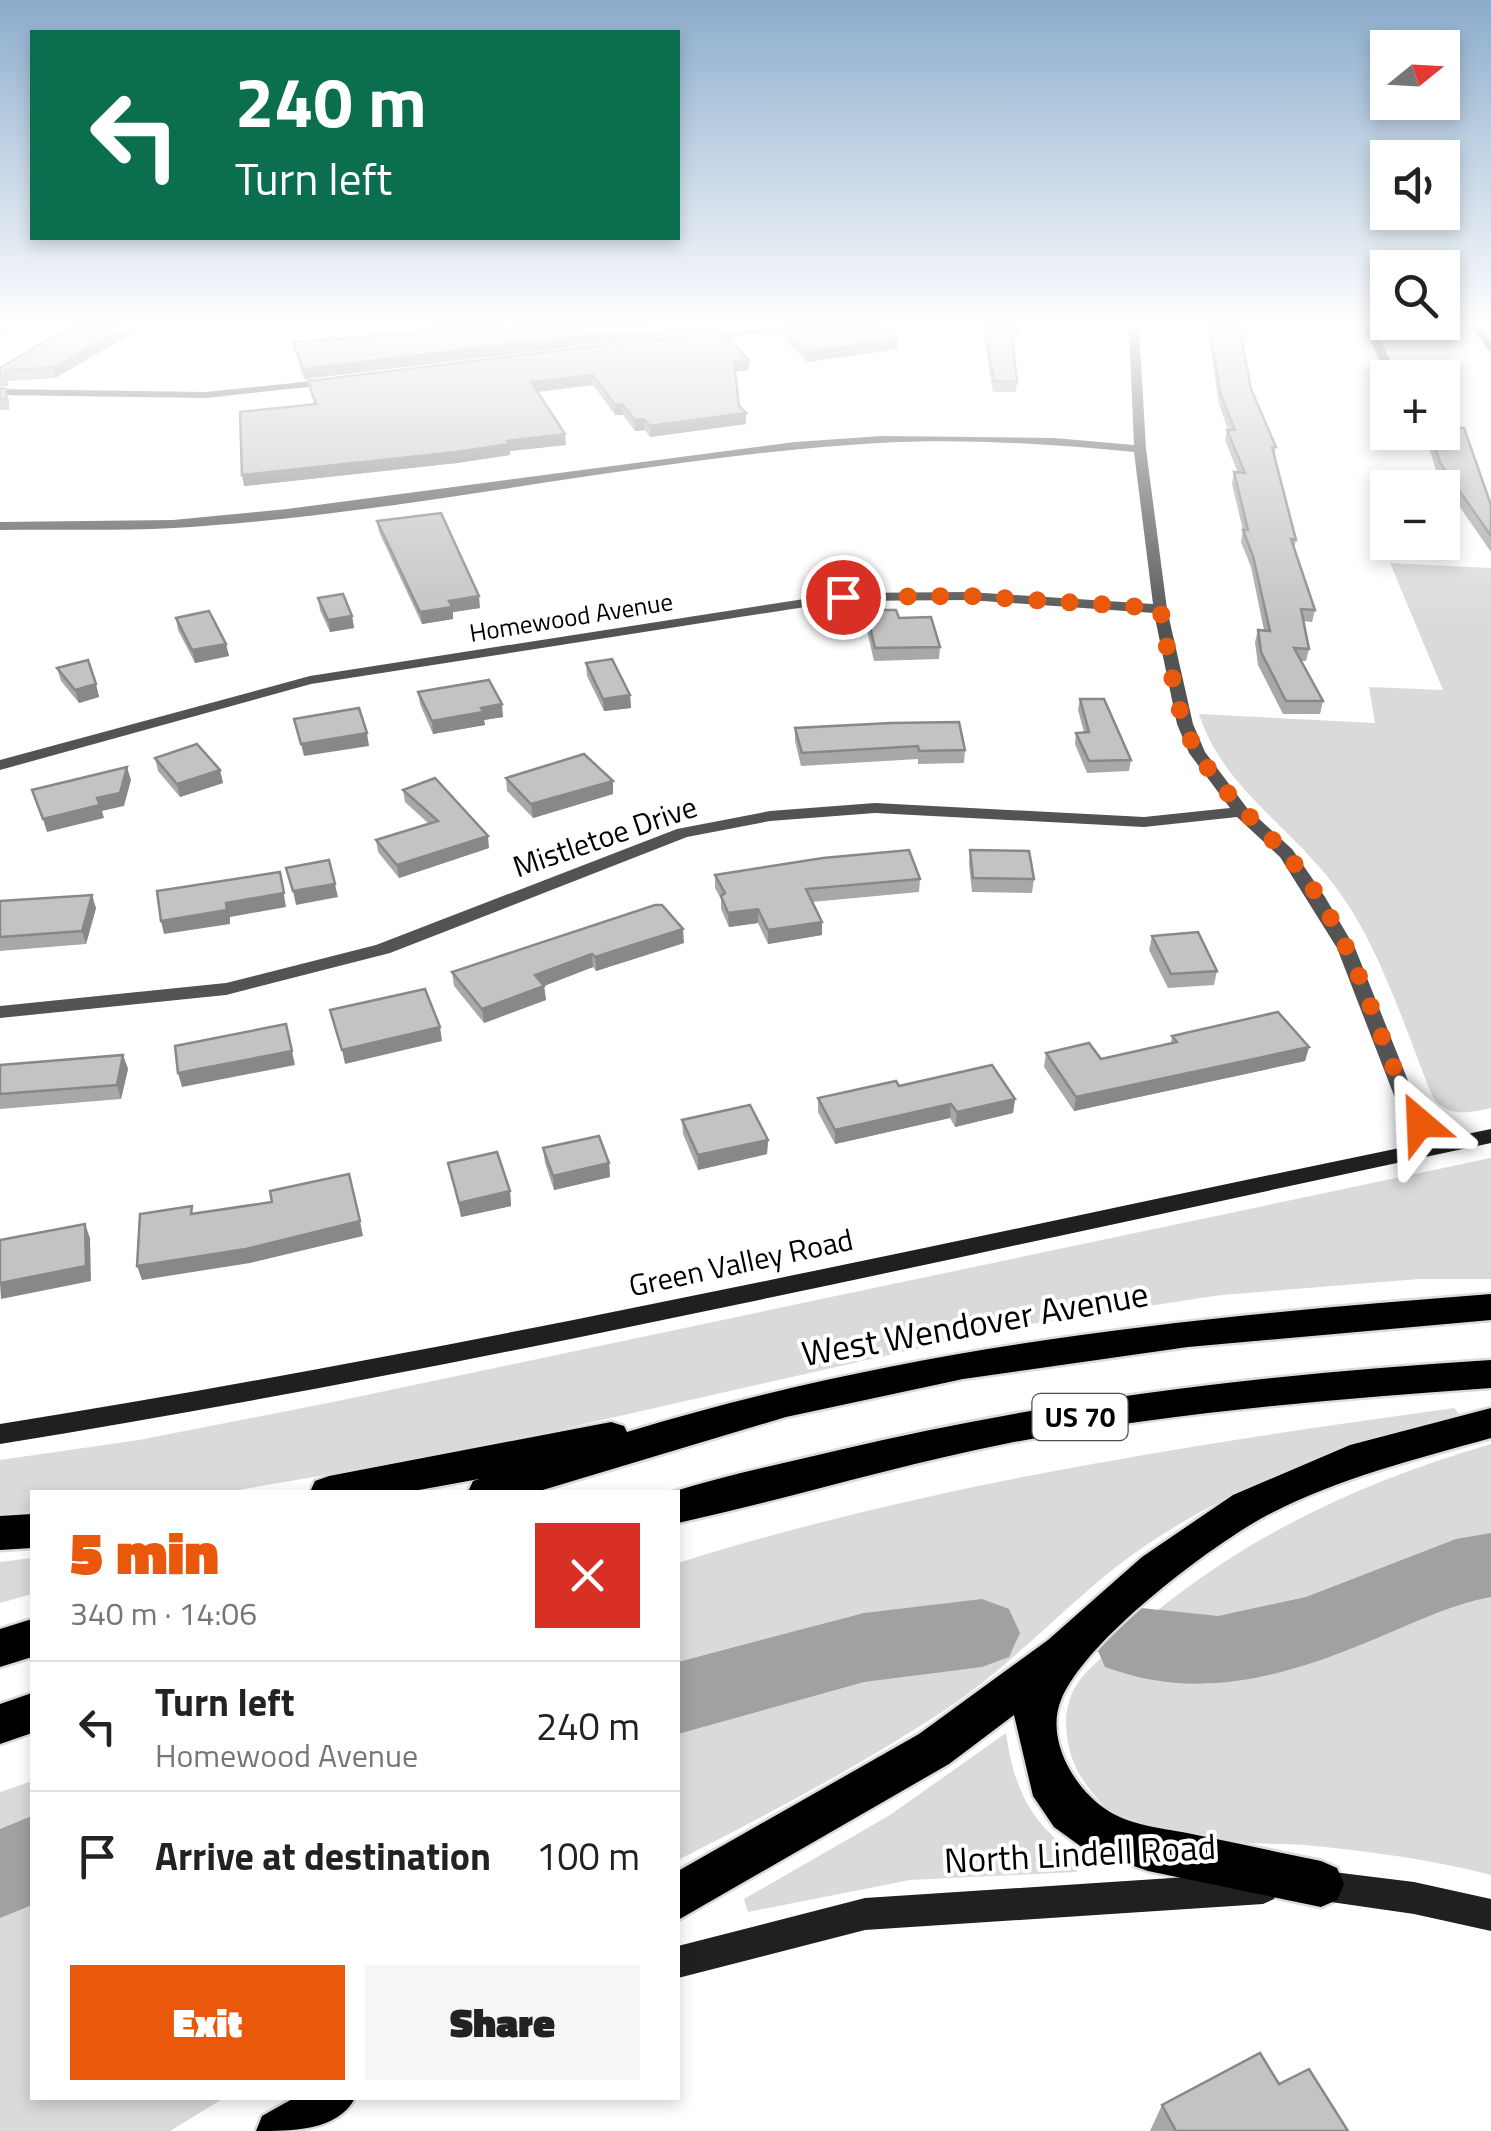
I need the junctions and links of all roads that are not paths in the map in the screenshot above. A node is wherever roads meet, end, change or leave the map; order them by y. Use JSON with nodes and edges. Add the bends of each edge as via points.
{"nodes":[{"id":1,"x":1139,"y":427,"type":"edge"},
{"id":2,"x":1140,"y":448,"type":"junction"},
{"id":3,"x":0,"y":526,"type":"edge"},
{"id":4,"x":1160,"y":608,"type":"junction"},
{"id":5,"x":0,"y":765,"type":"edge"},
{"id":6,"x":1241,"y":812,"type":"junction"},
{"id":7,"x":0,"y":1012,"type":"edge"},
{"id":8,"x":1491,"y":1136,"type":"edge"},
{"id":9,"x":1434,"y":1147,"type":"junction"},
{"id":10,"x":1491,"y":1307,"type":"edge"},
{"id":11,"x":1491,"y":1374,"type":"edge"},
{"id":12,"x":732,"y":1415,"type":"junction"},
{"id":13,"x":1491,"y":1423,"type":"edge"},
{"id":14,"x":0,"y":1434,"type":"edge"},
{"id":15,"x":339,"y":1490,"type":"edge"},
{"id":16,"x":493,"y":1490,"type":"edge"},
{"id":17,"x":680,"y":1507,"type":"edge"},
{"id":18,"x":30,"y":1530,"type":"edge"},
{"id":19,"x":0,"y":1533,"type":"edge"},
{"id":20,"x":30,"y":1639,"type":"edge"},
{"id":21,"x":0,"y":1648,"type":"edge"},
{"id":22,"x":1063,"y":1654,"type":"junction"},
{"id":23,"x":30,"y":1714,"type":"edge"},
{"id":24,"x":0,"y":1724,"type":"edge"},
{"id":25,"x":1321,"y":1884,"type":"junction"},
{"id":26,"x":680,"y":1896,"type":"edge"},
{"id":27,"x":1491,"y":1915,"type":"edge"},
{"id":28,"x":680,"y":1961,"type":"edge"},
{"id":29,"x":331,"y":2100,"type":"edge"},
{"id":30,"x":277,"y":2131,"type":"edge"}],
"edges":[{"from":1,"to":2,"type":"street"},
{"from":2,"to":3,"type":"street","via":[[882,439],[173,524]]},
{"from":2,"to":4,"type":"street"},
{"from":4,"to":5,"type":"street","name":"Homewood Avenue","via":[[969,596],[843,597],[310,680]]},
{"from":4,"to":6,"type":"street","via":[[1184,724]]},
{"from":6,"to":7,"type":"street","name":"Mistletoe Drive","via":[[1144,822],[875,808],[770,816],[682,833],[382,949],[226,989]]},
{"from":6,"to":9,"type":"street","via":[[1286,854],[1346,948],[1406,1098]]},
{"from":8,"to":9,"type":"main road","name":"Green Valley Road"},
{"from":9,"to":14,"type":"main road","name":"Green Valley Road","via":[[395,1365]]},
{"from":10,"to":12,"type":"highway","name":"West Wendover Avenue","number":"US 70","via":[[1102,1344],[890,1379]]},
{"from":11,"to":17,"type":"highway","number":"US 70","via":[[1231,1396],[1054,1420]]},
{"from":12,"to":15,"type":"highway"},
{"from":12,"to":16,"type":"highway","name":"West Wendover Avenue","number":"US 70"},
{"from":13,"to":22,"type":"highway","via":[[1350,1461],[1247,1508],[1156,1569]]},
{"from":18,"to":19,"type":"highway"},
{"from":20,"to":21,"type":"highway"},
{"from":22,"to":25,"type":"highway","via":[[1034,1722],[1049,1782],[1070,1811],[1099,1832],[1148,1848]]},
{"from":22,"to":26,"type":"highway","via":[[934,1748]]},
{"from":23,"to":24,"type":"highway"},
{"from":25,"to":27,"type":"main road","name":"North Lindell Road"},
{"from":25,"to":28,"type":"main road","name":"North Lindell Road","via":[[865,1914]]},
{"from":29,"to":30,"type":"main road"}]}
